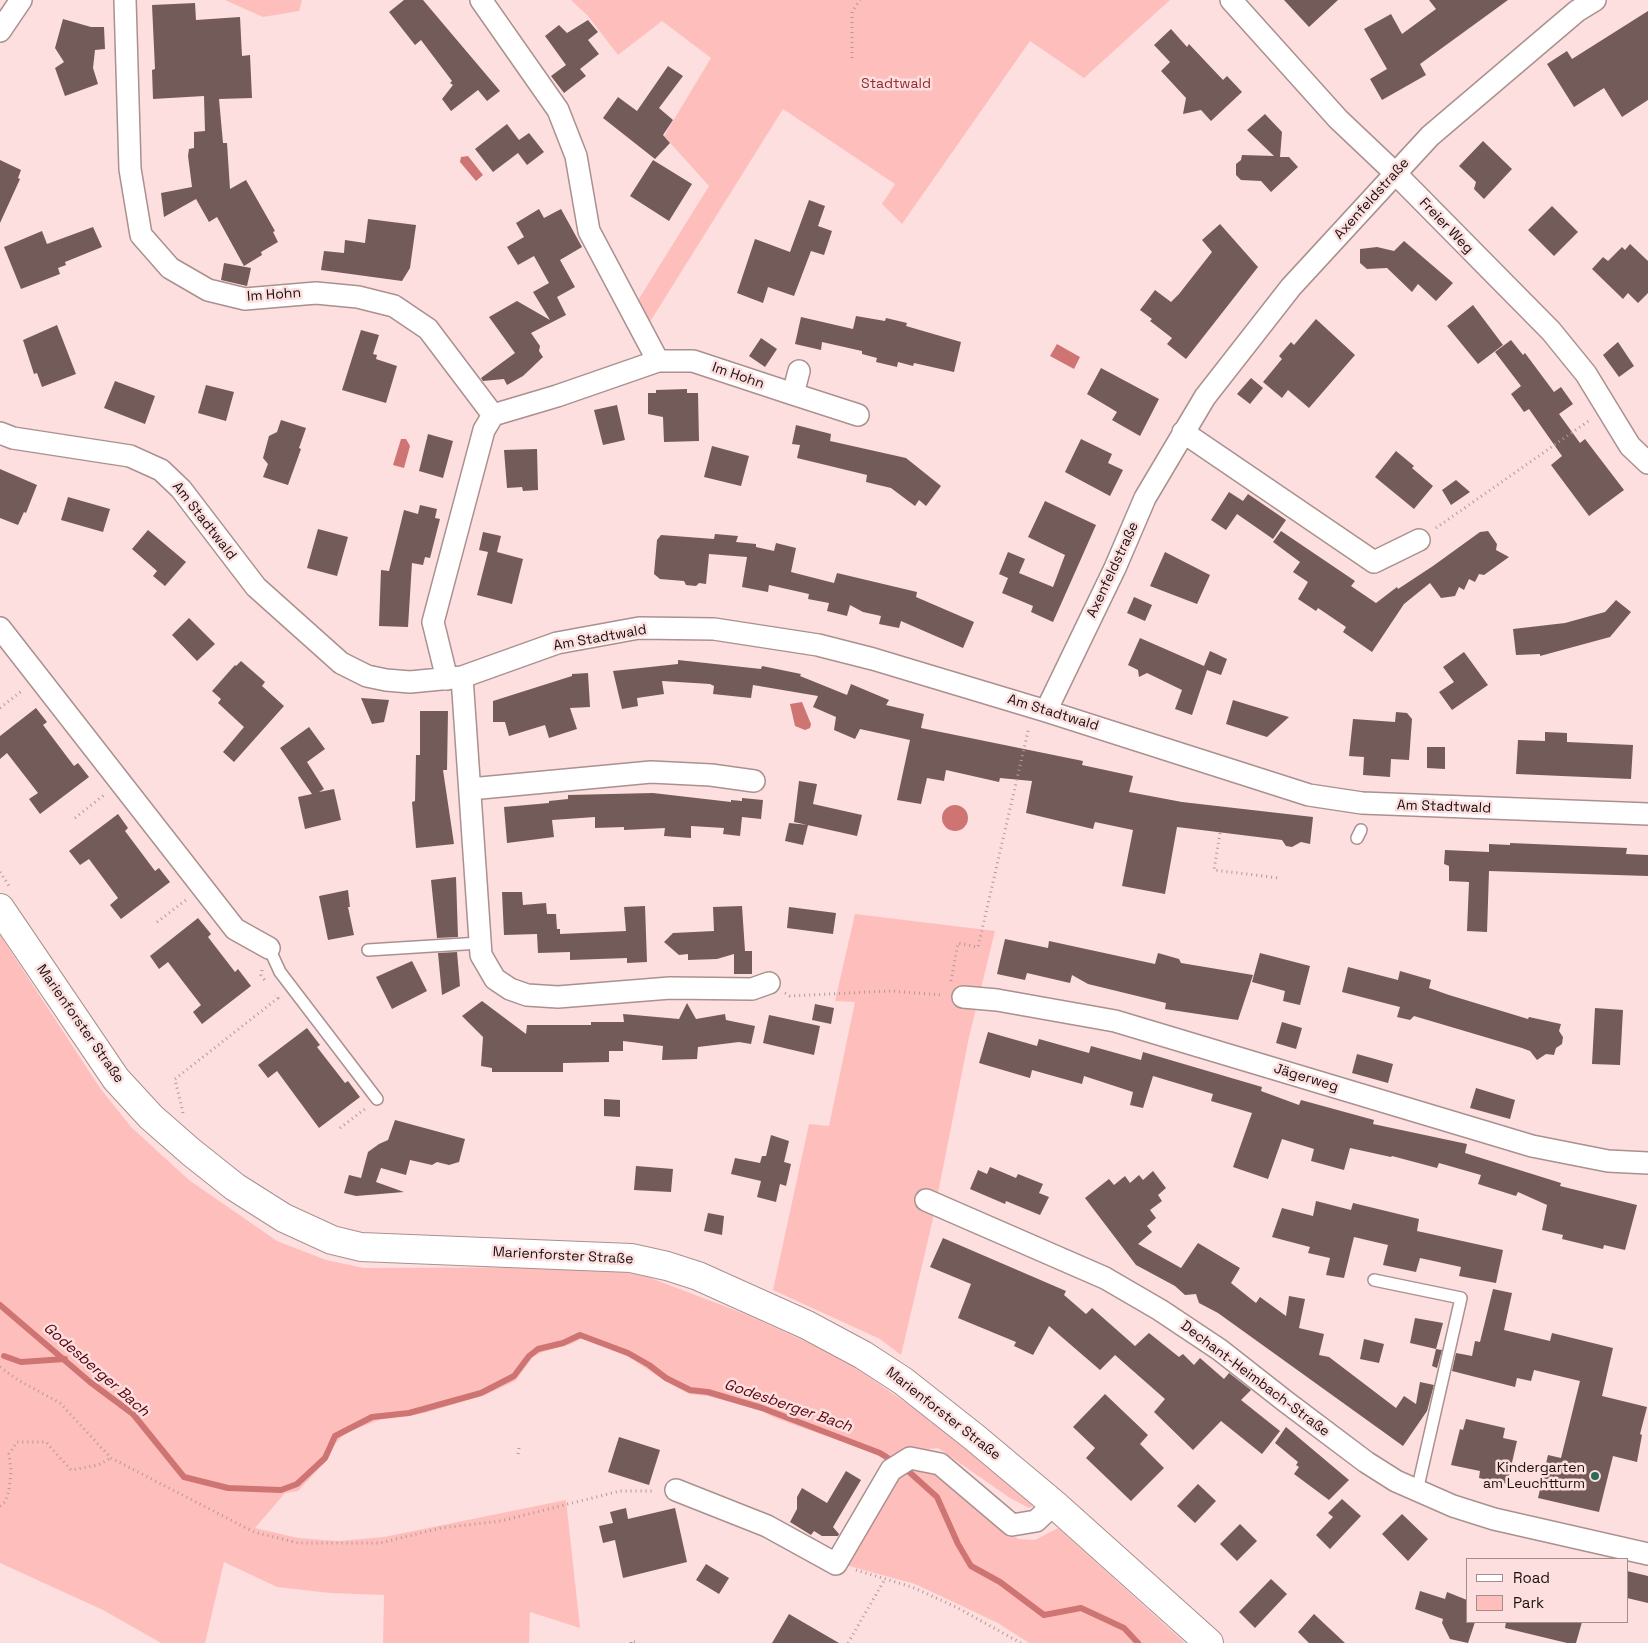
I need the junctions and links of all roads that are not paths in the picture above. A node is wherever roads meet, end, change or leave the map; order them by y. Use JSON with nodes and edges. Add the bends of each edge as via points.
{"nodes":[{"id":1,"x":20,"y":0,"type":"edge"},
{"id":2,"x":125,"y":0,"type":"edge"},
{"id":3,"x":481,"y":0,"type":"edge"},
{"id":4,"x":1231,"y":0,"type":"edge"},
{"id":5,"x":1595,"y":0,"type":"edge"},
{"id":6,"x":0,"y":32,"type":"edge"},
{"id":7,"x":1395,"y":173,"type":"junction"},
{"id":8,"x":658,"y":361,"type":"junction"},
{"id":9,"x":799,"y":370,"type":"dead end"},
{"id":10,"x":793,"y":394,"type":"junction"},
{"id":11,"x":493,"y":415,"type":"junction"},
{"id":12,"x":858,"y":415,"type":"dead end"},
{"id":13,"x":1183,"y":432,"type":"junction"},
{"id":14,"x":0,"y":433,"type":"edge"},
{"id":15,"x":1648,"y":463,"type":"edge"},
{"id":16,"x":1419,"y":540,"type":"road end"},
{"id":17,"x":0,"y":628,"type":"edge"},
{"id":18,"x":454,"y":678,"type":"junction"},
{"id":19,"x":1040,"y":709,"type":"junction"},
{"id":20,"x":754,"y":781,"type":"dead end"},
{"id":21,"x":470,"y":789,"type":"junction"},
{"id":22,"x":1648,"y":814,"type":"edge"},
{"id":23,"x":0,"y":908,"type":"edge"},
{"id":24,"x":480,"y":943,"type":"junction"},
{"id":25,"x":270,"y":948,"type":"joint"},
{"id":26,"x":368,"y":950,"type":"dead end"},
{"id":27,"x":769,"y":984,"type":"road end"},
{"id":28,"x":956,"y":996,"type":"road end"},
{"id":29,"x":377,"y":1099,"type":"road end"},
{"id":30,"x":1648,"y":1163,"type":"edge"},
{"id":31,"x":926,"y":1200,"type":"dead end"},
{"id":32,"x":1374,"y":1280,"type":"dead end"},
{"id":33,"x":676,"y":1490,"type":"road end"},
{"id":34,"x":1417,"y":1491,"type":"junction"},
{"id":35,"x":1054,"y":1504,"type":"junction"},
{"id":36,"x":1648,"y":1554,"type":"edge"},
{"id":37,"x":1210,"y":1643,"type":"edge"}],
"edges":[{"from":1,"to":6,"type":"street"},
{"from":2,"to":11,"type":"street","name":"Im Hohn","via":[[130,169],[141,235],[170,268],[208,290],[246,299],[316,293],[358,297],[394,306],[428,329]]},
{"from":3,"to":8,"type":"street","via":[[558,110],[576,156],[589,231]]},
{"from":4,"to":7,"type":"street","name":"Freier Weg","via":[[1338,119]]},
{"from":5,"to":7,"type":"street","name":"Axenfeldstraße","via":[[1577,11],[1430,136]]},
{"from":7,"to":13,"type":"street","name":"Axenfeldstraße","via":[[1291,287],[1205,397]]},
{"from":7,"to":15,"type":"street","name":"Freier Weg","via":[[1550,331],[1586,374],[1630,446]]},
{"from":8,"to":10,"type":"street","name":"Im Hohn","via":[[693,361]]},
{"from":8,"to":11,"type":"street","name":"Im Hohn"},
{"from":9,"to":10,"type":"street"},
{"from":10,"to":12,"type":"street","name":"Im Hohn"},
{"from":11,"to":18,"type":"street","via":[[484,430],[434,622]]},
{"from":13,"to":16,"type":"street","via":[[1374,562]]},
{"from":13,"to":19,"type":"street","name":"Axenfeldstraße","via":[[1145,498],[1115,568]]},
{"from":14,"to":18,"type":"street","name":"Am Stadtwald","via":[[13,438],[130,456],[162,470],[181,489],[256,587],[341,663],[368,676],[386,680],[410,682]]},
{"from":17,"to":25,"type":"street","via":[[235,929]]},
{"from":18,"to":19,"type":"street","name":"Am Stadtwald","via":[[566,641],[639,628],[714,629],[818,645]]},
{"from":18,"to":21,"type":"street"},
{"from":19,"to":22,"type":"street","name":"Am Stadtwald","via":[[1309,795],[1362,803]]},
{"from":20,"to":21,"type":"street","via":[[711,774],[651,772]]},
{"from":21,"to":24,"type":"street"},
{"from":23,"to":35,"type":"main road","name":"Marienforster Straße","via":[[116,1079],[151,1117],[191,1152],[235,1187],[284,1218],[332,1240],[360,1247],[631,1258],[698,1276],[807,1325],[895,1375]]},
{"from":24,"to":26,"type":"lane"},
{"from":24,"to":27,"type":"street","via":[[481,956],[495,979],[527,995],[558,997],[670,988],[752,988]]},
{"from":25,"to":29,"type":"lane","via":[[280,972]]},
{"from":28,"to":30,"type":"street","name":"Jägerweg","via":[[1115,1021],[1532,1146],[1608,1161]]},
{"from":31,"to":34,"type":"street","name":"Dechant-Heimbach-Straße","via":[[1105,1278],[1160,1310],[1220,1350],[1366,1462]]},
{"from":32,"to":34,"type":"lane","via":[[1461,1298]]},
{"from":33,"to":35,"type":"street","via":[[767,1526],[836,1564],[891,1470],[910,1458],[940,1464],[1012,1525],[1036,1521]]},
{"from":34,"to":36,"type":"street","name":"Dechant-Heimbach-Straße","via":[[1494,1519]]},
{"from":35,"to":37,"type":"main road","name":"Marienforster Straße"}]}
